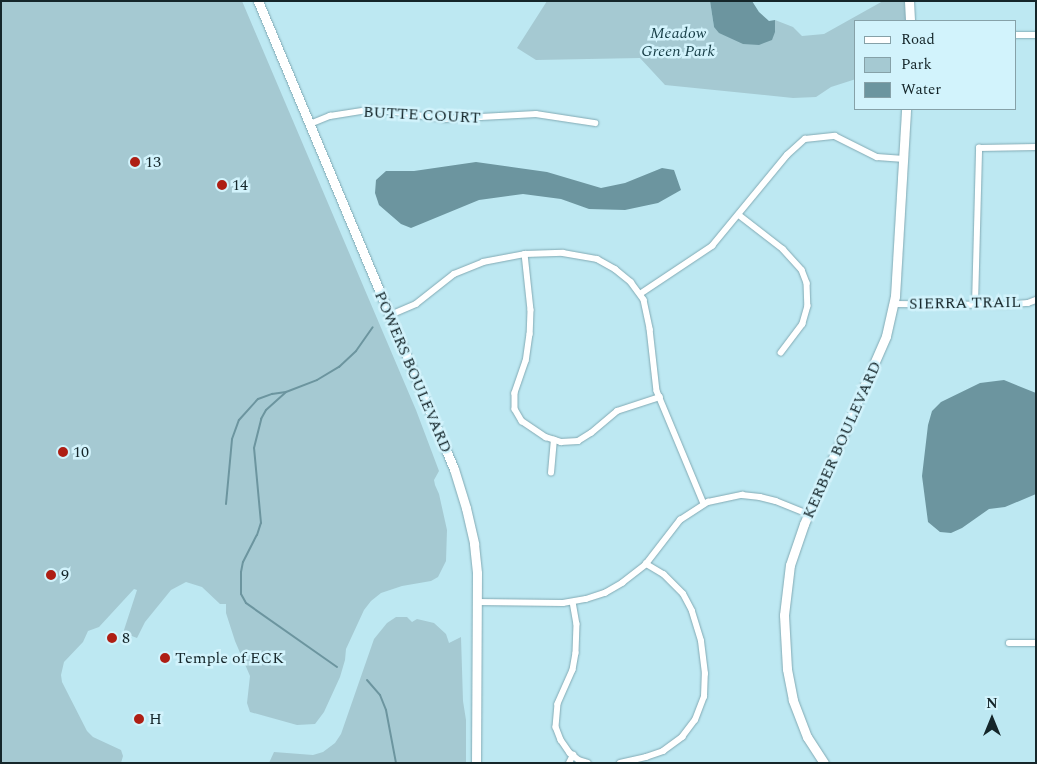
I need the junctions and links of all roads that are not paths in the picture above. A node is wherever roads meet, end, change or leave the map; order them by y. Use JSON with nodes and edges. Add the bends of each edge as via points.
{"nodes":[{"id":1,"x":258,"y":1,"type":"edge"},
{"id":2,"x":909,"y":1,"type":"edge"},
{"id":3,"x":910,"y":20,"type":"edge"},
{"id":4,"x":1017,"y":35,"type":"edge"},
{"id":5,"x":1036,"y":35,"type":"edge"},
{"id":6,"x":906,"y":110,"type":"edge"},
{"id":7,"x":595,"y":123,"type":"dead end"},
{"id":8,"x":310,"y":124,"type":"junction"},
{"id":9,"x":1036,"y":147,"type":"edge"},
{"id":10,"x":904,"y":159,"type":"junction"},
{"id":11,"x":739,"y":215,"type":"junction"},
{"id":12,"x":525,"y":254,"type":"junction"},
{"id":13,"x":640,"y":294,"type":"junction"},
{"id":14,"x":1036,"y":300,"type":"edge"},
{"id":15,"x":894,"y":304,"type":"junction"},
{"id":16,"x":975,"y":305,"type":"junction"},
{"id":17,"x":388,"y":316,"type":"junction"},
{"id":18,"x":781,"y":353,"type":"dead end"},
{"id":19,"x":660,"y":397,"type":"junction"},
{"id":20,"x":554,"y":440,"type":"junction"},
{"id":21,"x":551,"y":473,"type":"dead end"},
{"id":22,"x":704,"y":504,"type":"junction"},
{"id":23,"x":808,"y":514,"type":"junction"},
{"id":24,"x":646,"y":564,"type":"junction"},
{"id":25,"x":477,"y":602,"type":"junction"},
{"id":26,"x":573,"y":602,"type":"junction"},
{"id":27,"x":1036,"y":643,"type":"edge"},
{"id":28,"x":1009,"y":644,"type":"dead end"},
{"id":29,"x":573,"y":755,"type":"junction"},
{"id":30,"x":476,"y":763,"type":"edge"},
{"id":31,"x":568,"y":763,"type":"edge"},
{"id":32,"x":588,"y":763,"type":"edge"},
{"id":33,"x":620,"y":763,"type":"edge"},
{"id":34,"x":824,"y":763,"type":"edge"}],
"edges":[{"from":1,"to":8,"type":"main road","name":"POWERS BOULEVARD"},
{"from":2,"to":3,"type":"main road"},
{"from":4,"to":5,"type":"street"},
{"from":6,"to":10,"type":"main road","name":"KERBER BOULEVARD"},
{"from":7,"to":8,"type":"street","name":"BUTTE COURT","via":[[536,114],[444,119],[374,109],[330,116]]},
{"from":8,"to":17,"type":"main road","name":"POWERS BOULEVARD"},
{"from":9,"to":16,"type":"street","via":[[979,148]]},
{"from":10,"to":11,"type":"street","via":[[877,157],[835,136],[805,140],[787,155]]},
{"from":10,"to":15,"type":"main road","name":"KERBER BOULEVARD"},
{"from":11,"to":13,"type":"street","via":[[712,246]]},
{"from":11,"to":18,"type":"street","via":[[783,249],[802,270],[807,283],[808,306],[803,324]]},
{"from":12,"to":13,"type":"street","via":[[563,253],[598,259],[632,282]]},
{"from":12,"to":17,"type":"street","via":[[483,262],[454,274],[416,304]]},
{"from":12,"to":20,"type":"street","via":[[530,334],[526,361],[515,393],[515,408],[531,429]]},
{"from":13,"to":19,"type":"street","via":[[650,329],[653,371]]},
{"from":14,"to":16,"type":"street","name":"SIERRA TRAIL"},
{"from":15,"to":16,"type":"street","name":"SIERRA TRAIL"},
{"from":15,"to":23,"type":"main road","name":"KERBER BOULEVARD","via":[[879,355]]},
{"from":17,"to":25,"type":"main road","name":"POWERS BOULEVARD","via":[[458,483],[474,544]]},
{"from":19,"to":20,"type":"street","via":[[617,411],[578,441]]},
{"from":19,"to":22,"type":"street"},
{"from":20,"to":21,"type":"street"},
{"from":22,"to":23,"type":"street","via":[[742,495],[776,501]]},
{"from":22,"to":24,"type":"street","via":[[680,520]]},
{"from":23,"to":34,"type":"main road","name":"KERBER BOULEVARD","via":[[790,565],[784,615],[787,669],[793,700],[807,737]]},
{"from":24,"to":26,"type":"street","via":[[606,593]]},
{"from":24,"to":33,"type":"street","via":[[684,594],[692,611],[701,641],[704,698],[695,720],[682,737],[646,758]]},
{"from":25,"to":26,"type":"street"},
{"from":25,"to":30,"type":"main road","name":"POWERS BOULEVARD"},
{"from":26,"to":29,"type":"street","via":[[577,624],[576,653],[573,670],[555,715],[561,740]]},
{"from":27,"to":28,"type":"street"},
{"from":29,"to":31,"type":"street"},
{"from":29,"to":32,"type":"street"}]}
